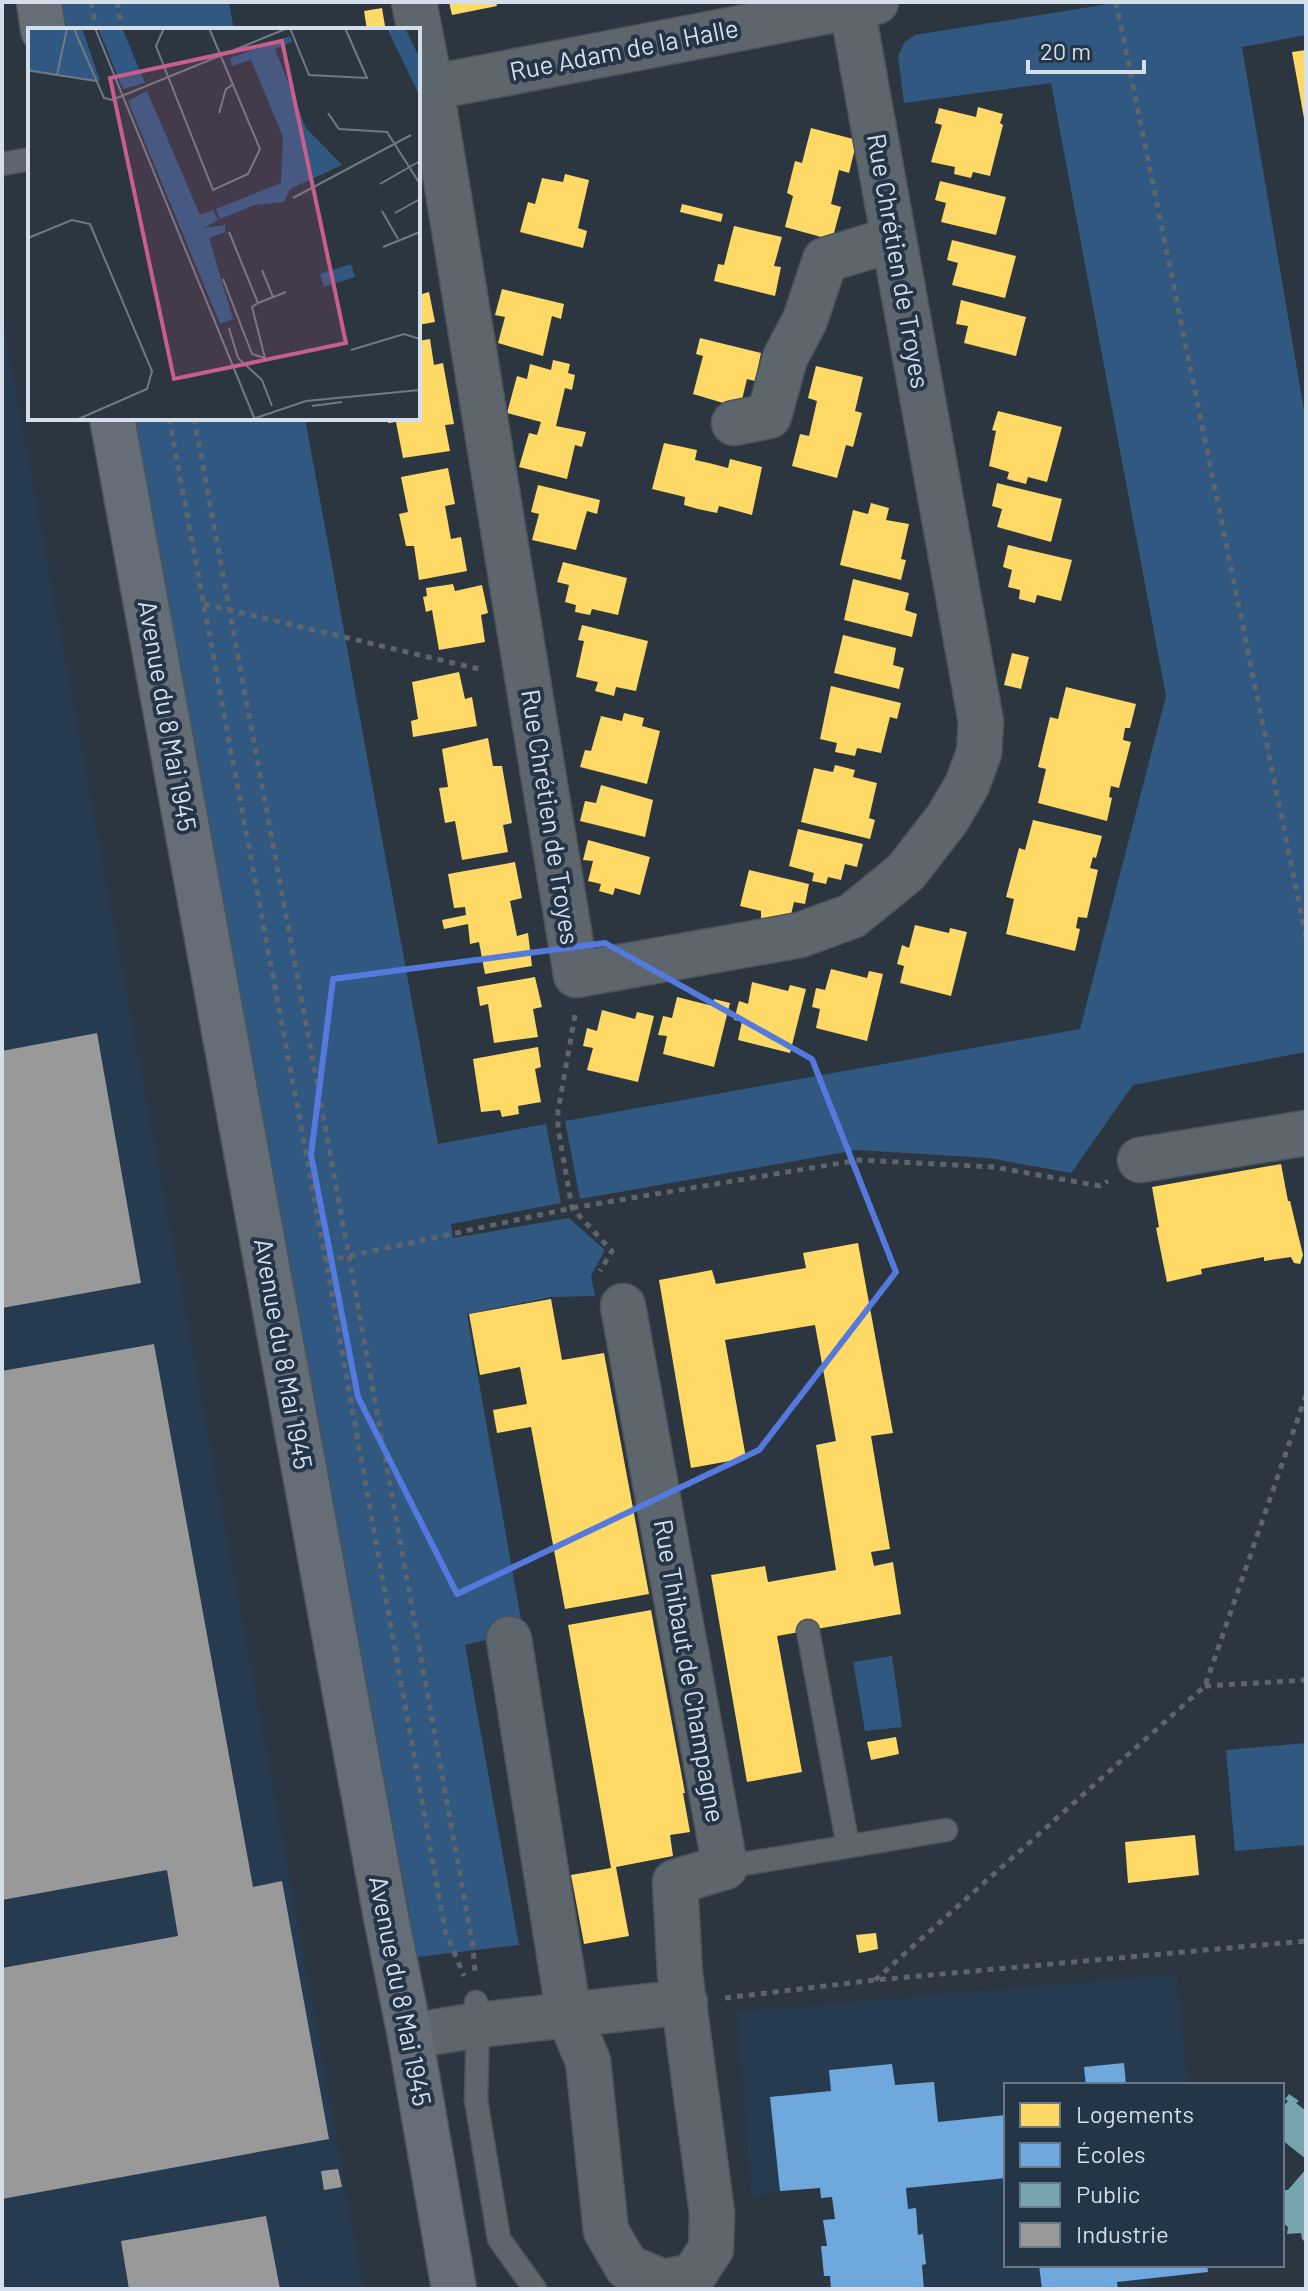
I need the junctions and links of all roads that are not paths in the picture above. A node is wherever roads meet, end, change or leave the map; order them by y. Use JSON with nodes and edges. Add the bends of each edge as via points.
{"nodes":[{"id":1,"x":39,"y":2,"type":"edge"},
{"id":2,"x":414,"y":2,"type":"edge"},
{"id":3,"x":860,"y":3,"type":"edge"},
{"id":4,"x":43,"y":28,"type":"edge"},
{"id":5,"x":417,"y":28,"type":"edge"},
{"id":6,"x":420,"y":54,"type":"edge"},
{"id":7,"x":424,"y":89,"type":"edge"},
{"id":8,"x":28,"y":159,"type":"edge"},
{"id":9,"x":2,"y":164,"type":"edge"},
{"id":10,"x":894,"y":239,"type":"junction"},
{"id":11,"x":112,"y":420,"type":"edge"},
{"id":12,"x":734,"y":423,"type":"dead end"},
{"id":13,"x":1306,"y":1133,"type":"edge"},
{"id":14,"x":1140,"y":1160,"type":"road end"},
{"id":15,"x":623,"y":1306,"type":"road end"},
{"id":16,"x":808,"y":1631,"type":"dead end"},
{"id":17,"x":509,"y":1639,"type":"dead end"},
{"id":18,"x":946,"y":1830,"type":"dead end"},
{"id":19,"x":848,"y":1846,"type":"junction"},
{"id":20,"x":725,"y":1867,"type":"junction"},
{"id":21,"x":685,"y":2002,"type":"junction"},
{"id":22,"x":477,"y":2014,"type":"junction"},
{"id":23,"x":569,"y":2016,"type":"junction"},
{"id":24,"x":410,"y":2036,"type":"junction"},
{"id":25,"x":454,"y":2289,"type":"edge"},
{"id":26,"x":535,"y":2289,"type":"edge"}],
"edges":[{"from":1,"to":4,"type":"street"},
{"from":2,"to":5,"type":"street","name":"Rue Chrétien de Troyes"},
{"from":3,"to":7,"type":"street","name":"Rue Adam de la Halle"},
{"from":3,"to":10,"type":"street","name":"Rue Chrétien de Troyes"},
{"from":6,"to":7,"type":"street","name":"Rue Chrétien de Troyes"},
{"from":7,"to":10,"type":"street","name":"Rue Chrétien de Troyes","via":[[576,975],[800,935],[852,916],[906,872],[967,785],[979,753],[981,722]]},
{"from":8,"to":9,"type":"lane"},
{"from":10,"to":12,"type":"street","via":[[825,260],[805,320],[785,358],[769,416]]},
{"from":11,"to":24,"type":"street","name":"Avenue du 8 Mai 1945"},
{"from":13,"to":14,"type":"street"},
{"from":15,"to":20,"type":"street","name":"Rue Thibaut de Champagne"},
{"from":16,"to":19,"type":"lane"},
{"from":17,"to":23,"type":"street"},
{"from":18,"to":19,"type":"lane"},
{"from":19,"to":20,"type":"lane"},
{"from":20,"to":21,"type":"street","via":[[675,1882]]},
{"from":21,"to":23,"type":"street"},
{"from":21,"to":23,"type":"street","via":[[712,2213],[711,2249],[693,2276],[663,2282],[627,2267],[606,2231],[588,2061]]},
{"from":22,"to":23,"type":"street"},
{"from":22,"to":24,"type":"street"},
{"from":22,"to":26,"type":"lane","via":[[476,2100],[499,2239]]},
{"from":24,"to":25,"type":"street","name":"Avenue du 8 Mai 1945"}]}
